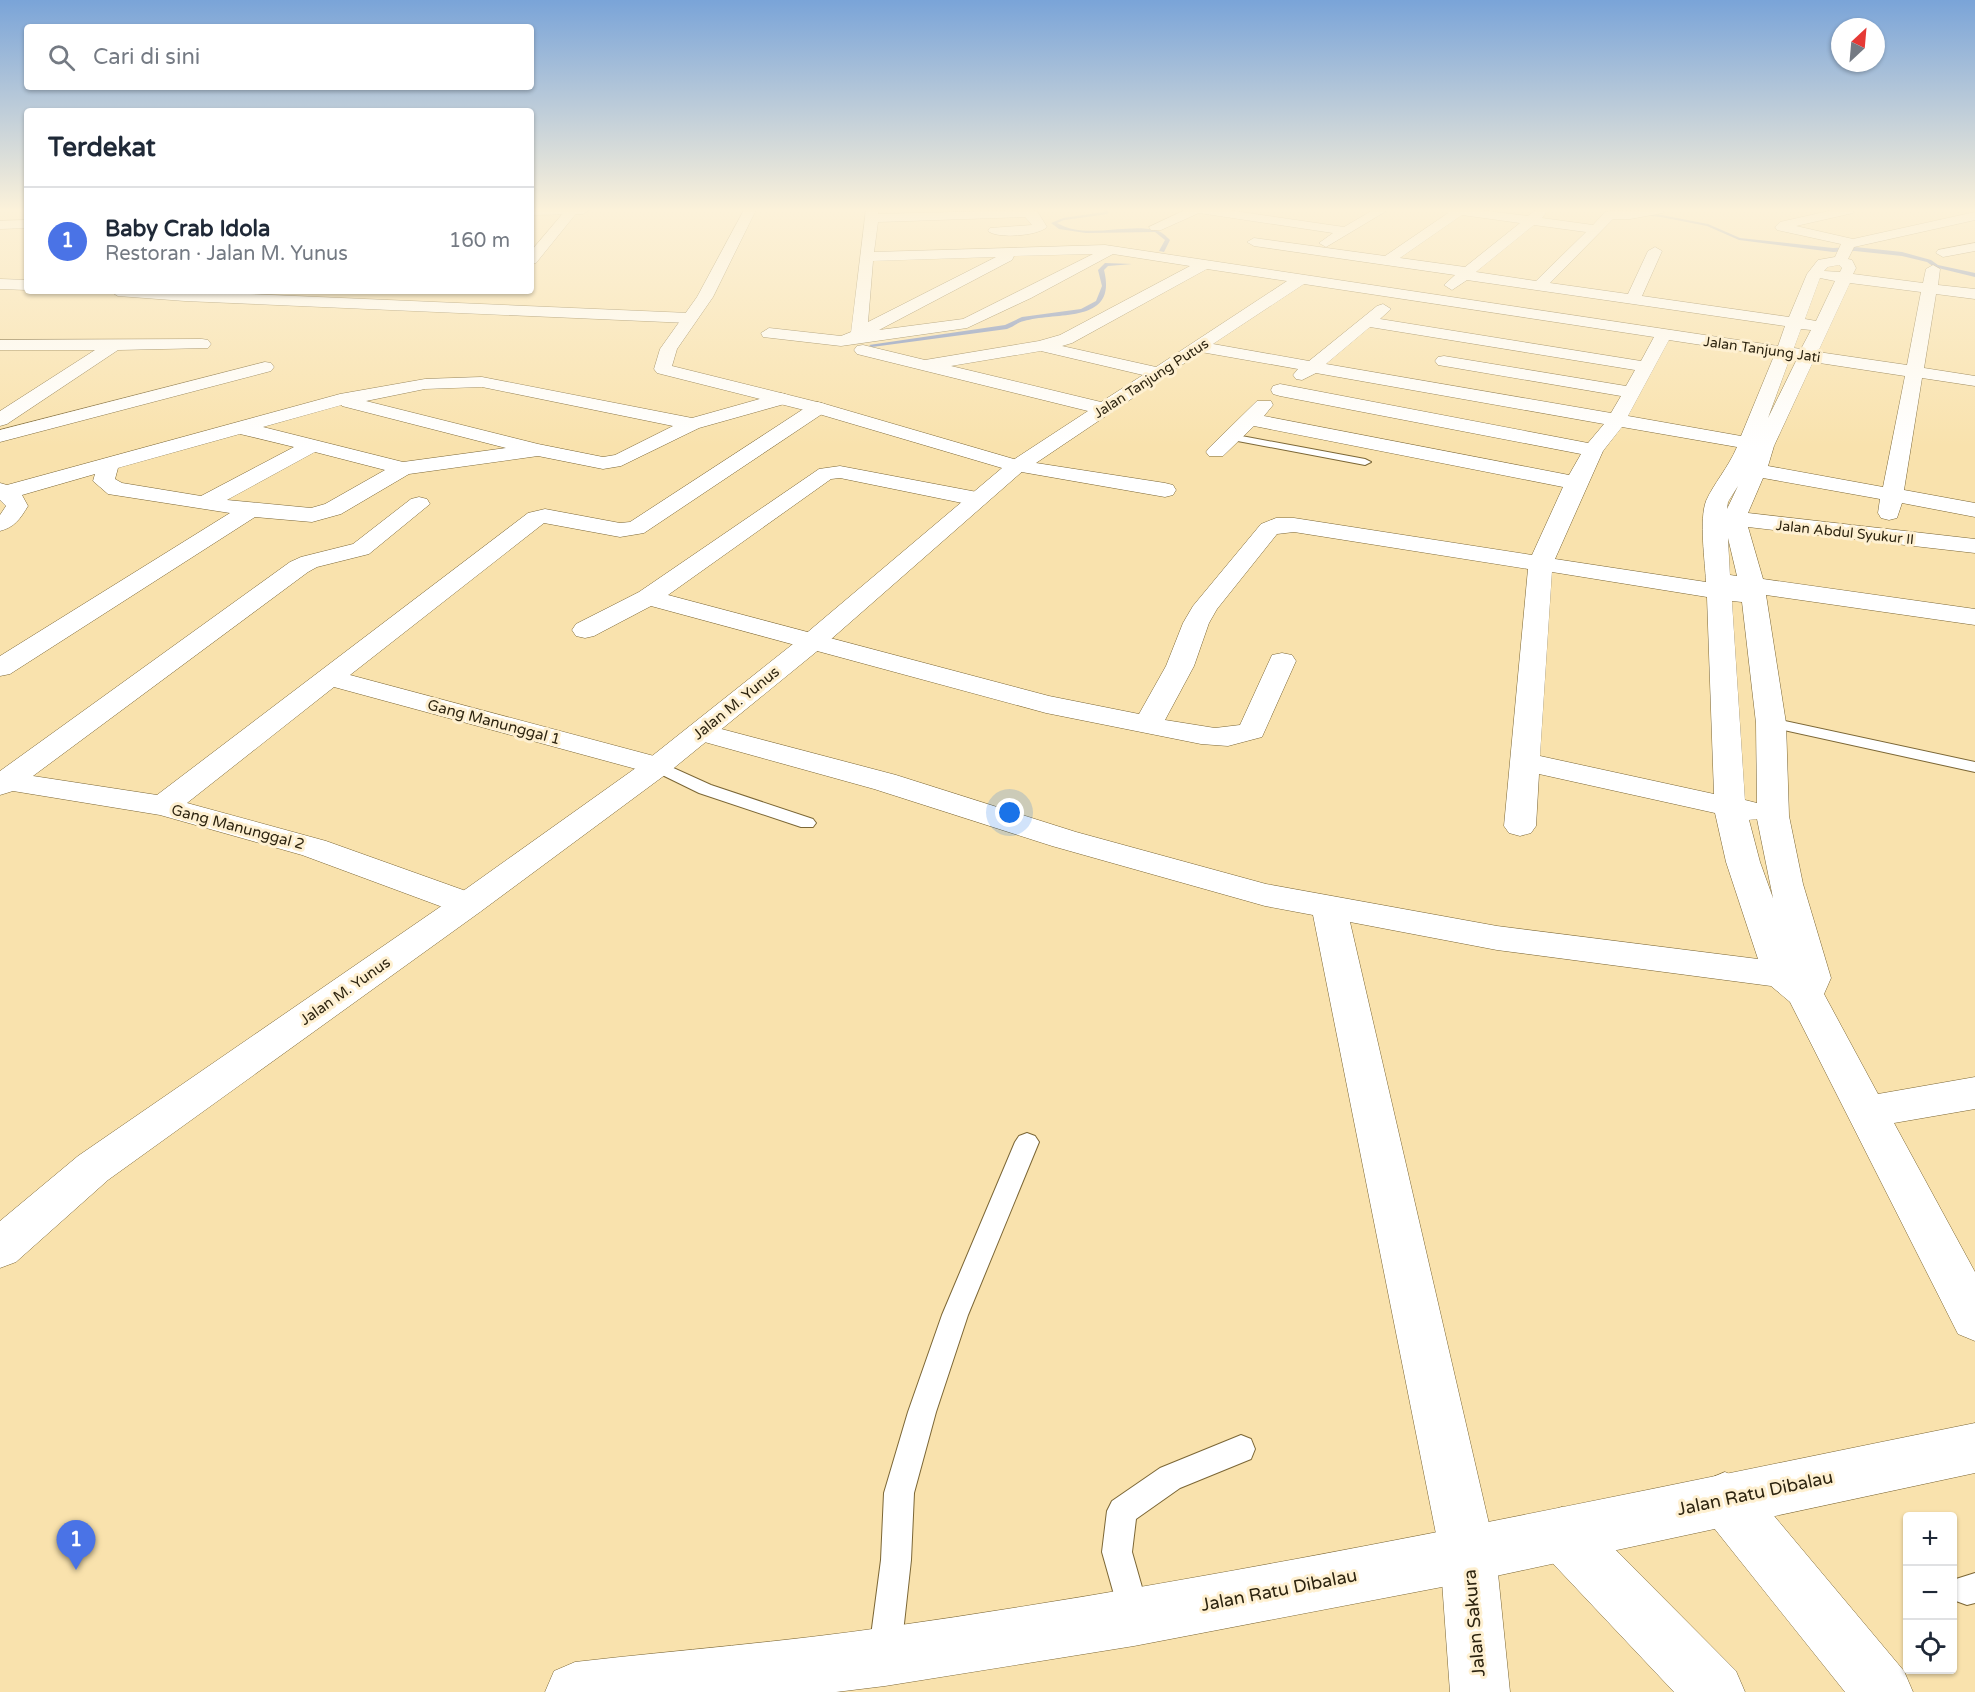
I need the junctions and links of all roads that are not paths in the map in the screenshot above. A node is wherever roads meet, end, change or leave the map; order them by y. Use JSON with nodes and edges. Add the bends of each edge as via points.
{"nodes":[{"id":1,"x":1930,"y":288,"type":"edge"},
{"id":2,"x":710,"y":289,"type":"edge"},
{"id":3,"x":863,"y":289,"type":"edge"},
{"id":4,"x":943,"y":289,"type":"edge"},
{"id":5,"x":982,"y":289,"type":"edge"},
{"id":6,"x":1039,"y":289,"type":"edge"},
{"id":7,"x":1160,"y":289,"type":"edge"},
{"id":8,"x":1286,"y":289,"type":"edge"},
{"id":9,"x":1359,"y":289,"type":"edge"},
{"id":10,"x":1447,"y":289,"type":"edge"},
{"id":11,"x":1560,"y":289,"type":"edge"},
{"id":12,"x":1638,"y":289,"type":"edge"},
{"id":13,"x":1812,"y":289,"type":"edge"},
{"id":14,"x":1827,"y":289,"type":"edge"},
{"id":15,"x":1937,"y":289,"type":"edge"},
{"id":16,"x":189,"y":294,"type":"edge"},
{"id":17,"x":390,"y":294,"type":"edge"},
{"id":18,"x":490,"y":294,"type":"edge"},
{"id":19,"x":1975,"y":294,"type":"edge"},
{"id":20,"x":264,"y":295,"type":"edge"},
{"id":21,"x":1400,"y":295,"type":"junction"},
{"id":22,"x":1026,"y":296,"type":"junction"},
{"id":23,"x":1633,"y":299,"type":"junction"},
{"id":24,"x":1435,"y":300,"type":"junction"},
{"id":25,"x":379,"y":304,"type":"junction"},
{"id":26,"x":470,"y":309,"type":"junction"},
{"id":27,"x":689,"y":318,"type":"junction"},
{"id":28,"x":1367,"y":322,"type":"junction"},
{"id":29,"x":1808,"y":325,"type":"junction"},
{"id":30,"x":769,"y":333,"type":"dead end"},
{"id":31,"x":1664,"y":334,"type":"junction"},
{"id":32,"x":859,"y":340,"type":"junction"},
{"id":33,"x":115,"y":344,"type":"junction"},
{"id":34,"x":1041,"y":346,"type":"junction"},
{"id":35,"x":1200,"y":347,"type":"junction"},
{"id":36,"x":4,"y":352,"type":"edge"},
{"id":37,"x":1796,"y":354,"type":"junction"},
{"id":38,"x":1444,"y":361,"type":"dead end"},
{"id":39,"x":174,"y":364,"type":"dead end"},
{"id":40,"x":926,"y":365,"type":"junction"},
{"id":41,"x":1314,"y":366,"type":"junction"},
{"id":42,"x":265,"y":367,"type":"dead end"},
{"id":43,"x":1647,"y":367,"type":"junction"},
{"id":44,"x":1913,"y":371,"type":"junction"},
{"id":45,"x":1160,"y":373,"type":"junction"},
{"id":46,"x":155,"y":378,"type":"dead end"},
{"id":47,"x":1975,"y":381,"type":"edge"},
{"id":48,"x":1280,"y":390,"type":"junction"},
{"id":49,"x":1632,"y":392,"type":"junction"},
{"id":50,"x":781,"y":399,"type":"junction"},
{"id":51,"x":340,"y":400,"type":"junction"},
{"id":52,"x":118,"y":406,"type":"junction"},
{"id":53,"x":818,"y":408,"type":"junction"},
{"id":54,"x":1104,"y":409,"type":"junction"},
{"id":55,"x":1248,"y":419,"type":"junction"},
{"id":56,"x":0,"y":420,"type":"edge"},
{"id":57,"x":1616,"y":421,"type":"junction"},
{"id":58,"x":692,"y":424,"type":"junction"},
{"id":59,"x":240,"y":428,"type":"junction"},
{"id":60,"x":0,"y":436,"type":"edge"},
{"id":61,"x":1231,"y":437,"type":"junction"},
{"id":62,"x":1756,"y":444,"type":"junction"},
{"id":63,"x":314,"y":445,"type":"junction"},
{"id":64,"x":538,"y":450,"type":"junction"},
{"id":65,"x":1593,"y":450,"type":"junction"},
{"id":66,"x":1216,"y":452,"type":"dead end"},
{"id":67,"x":1365,"y":462,"type":"dead end"},
{"id":68,"x":108,"y":464,"type":"junction"},
{"id":69,"x":1017,"y":466,"type":"junction"},
{"id":70,"x":403,"y":468,"type":"junction"},
{"id":71,"x":1748,"y":468,"type":"junction"},
{"id":72,"x":1576,"y":483,"type":"junction"},
{"id":73,"x":1164,"y":490,"type":"dead end"},
{"id":74,"x":2,"y":491,"type":"edge"},
{"id":75,"x":977,"y":499,"type":"junction"},
{"id":76,"x":204,"y":503,"type":"junction"},
{"id":77,"x":419,"y":504,"type":"dead end"},
{"id":78,"x":1890,"y":504,"type":"junction"},
{"id":79,"x":250,"y":510,"type":"junction"},
{"id":80,"x":1975,"y":510,"type":"edge"},
{"id":81,"x":1724,"y":517,"type":"junction"},
{"id":82,"x":0,"y":524,"type":"edge"},
{"id":83,"x":1975,"y":546,"type":"edge"},
{"id":84,"x":1540,"y":565,"type":"junction"},
{"id":85,"x":1720,"y":586,"type":"junction"},
{"id":86,"x":1752,"y":591,"type":"junction"},
{"id":87,"x":648,"y":597,"type":"junction"},
{"id":88,"x":1975,"y":617,"type":"edge"},
{"id":89,"x":585,"y":630,"type":"dead end"},
{"id":90,"x":812,"y":642,"type":"junction"},
{"id":91,"x":1282,"y":661,"type":"dead end"},
{"id":92,"x":0,"y":668,"type":"edge"},
{"id":93,"x":331,"y":678,"type":"junction"},
{"id":94,"x":1771,"y":723,"type":"junction"},
{"id":95,"x":1148,"y":725,"type":"junction"},
{"id":96,"x":700,"y":732,"type":"junction"},
{"id":97,"x":1526,"y":762,"type":"junction"},
{"id":98,"x":658,"y":766,"type":"junction"},
{"id":99,"x":1975,"y":767,"type":"edge"},
{"id":100,"x":2,"y":782,"type":"edge"},
{"id":101,"x":163,"y":806,"type":"junction"},
{"id":102,"x":1730,"y":807,"type":"junction"},
{"id":103,"x":1773,"y":816,"type":"junction"},
{"id":104,"x":807,"y":823,"type":"dead end"},
{"id":105,"x":1520,"y":826,"type":"dead end"},
{"id":106,"x":468,"y":904,"type":"junction"},
{"id":107,"x":1329,"y":908,"type":"junction"},
{"id":108,"x":1799,"y":982,"type":"junction"},
{"id":109,"x":1975,"y":1093,"type":"edge"},
{"id":110,"x":1869,"y":1112,"type":"junction"},
{"id":111,"x":1027,"y":1142,"type":"dead end"},
{"id":112,"x":0,"y":1248,"type":"edge"},
{"id":113,"x":1975,"y":1319,"type":"edge"},
{"id":114,"x":1975,"y":1448,"type":"edge"},
{"id":115,"x":1241,"y":1449,"type":"dead end"},
{"id":116,"x":1725,"y":1498,"type":"junction"},
{"id":117,"x":1562,"y":1534,"type":"junction"},
{"id":118,"x":1468,"y":1554,"type":"junction"},
{"id":119,"x":1134,"y":1617,"type":"junction"},
{"id":120,"x":885,"y":1657,"type":"junction"},
{"id":121,"x":575,"y":1692,"type":"edge"},
{"id":122,"x":1480,"y":1692,"type":"edge"},
{"id":123,"x":1715,"y":1692,"type":"edge"},
{"id":124,"x":1883,"y":1692,"type":"edge"}],
"edges":[{"from":1,"to":44,"type":"street","via":[[1925,352]]},
{"from":2,"to":27,"type":"street"},
{"from":3,"to":32,"type":"street"},
{"from":4,"to":32,"type":"street"},
{"from":5,"to":22,"type":"street"},
{"from":6,"to":22,"type":"street"},
{"from":7,"to":34,"type":"street","via":[[1076,335]]},
{"from":8,"to":35,"type":"street","name":"Jalan Tanjung Putus"},
{"from":9,"to":21,"type":"street","name":"Jalan Tanjung Jati"},
{"from":10,"to":24,"type":"street"},
{"from":11,"to":23,"type":"street"},
{"from":12,"to":23,"type":"street"},
{"from":13,"to":29,"type":"street"},
{"from":14,"to":29,"type":"street"},
{"from":15,"to":19,"type":"street"},
{"from":16,"to":20,"type":"street"},
{"from":17,"to":25,"type":"street"},
{"from":18,"to":26,"type":"street"},
{"from":20,"to":25,"type":"street"},
{"from":21,"to":24,"type":"street","name":"Jalan Tanjung Jati"},
{"from":21,"to":28,"type":"street"},
{"from":22,"to":32,"type":"street","via":[[954,327]]},
{"from":23,"to":29,"type":"street"},
{"from":24,"to":31,"type":"street","name":"Jalan Tanjung Jati"},
{"from":25,"to":26,"type":"street"},
{"from":26,"to":27,"type":"street"},
{"from":27,"to":50,"type":"street","via":[[664,359],[663,369]]},
{"from":28,"to":41,"type":"street"},
{"from":28,"to":43,"type":"street"},
{"from":29,"to":37,"type":"street"},
{"from":30,"to":32,"type":"street"},
{"from":31,"to":37,"type":"street","name":"Jalan Tanjung Jati"},
{"from":31,"to":43,"type":"street"},
{"from":32,"to":40,"type":"street"},
{"from":33,"to":36,"type":"street","via":[[33,345]]},
{"from":33,"to":39,"type":"street","via":[[202,344]]},
{"from":33,"to":56,"type":"street"},
{"from":34,"to":40,"type":"street"},
{"from":34,"to":45,"type":"street"},
{"from":35,"to":41,"type":"street"},
{"from":35,"to":45,"type":"street","name":"Jalan Tanjung Putus"},
{"from":37,"to":44,"type":"street","name":"Jalan Tanjung Jati"},
{"from":37,"to":62,"type":"street"},
{"from":38,"to":49,"type":"street"},
{"from":40,"to":54,"type":"street"},
{"from":41,"to":48,"type":"street"},
{"from":41,"to":57,"type":"street"},
{"from":42,"to":52,"type":"street"},
{"from":43,"to":49,"type":"street"},
{"from":44,"to":47,"type":"street","name":"Jalan Tanjung Jati"},
{"from":44,"to":78,"type":"street"},
{"from":45,"to":54,"type":"street","name":"Jalan Tanjung Putus"},
{"from":46,"to":52,"type":"street"},
{"from":48,"to":55,"type":"street"},
{"from":48,"to":65,"type":"street"},
{"from":49,"to":57,"type":"street"},
{"from":50,"to":53,"type":"street"},
{"from":50,"to":58,"type":"street"},
{"from":51,"to":58,"type":"street","via":[[425,384],[482,382]]},
{"from":51,"to":59,"type":"street"},
{"from":51,"to":64,"type":"street"},
{"from":52,"to":60,"type":"street"},
{"from":53,"to":69,"type":"street"},
{"from":53,"to":93,"type":"street","via":[[636,528],[620,530],[545,516],[536,518]]},
{"from":54,"to":69,"type":"street","name":"Jalan Tanjung Putus"},
{"from":55,"to":61,"type":"street"},
{"from":55,"to":72,"type":"street"},
{"from":57,"to":62,"type":"street"},
{"from":57,"to":65,"type":"street"},
{"from":58,"to":64,"type":"street","via":[[612,462],[591,462]]},
{"from":59,"to":63,"type":"street"},
{"from":59,"to":68,"type":"street"},
{"from":61,"to":66,"type":"street"},
{"from":61,"to":67,"type":"lane"},
{"from":62,"to":71,"type":"street"},
{"from":63,"to":70,"type":"street"},
{"from":63,"to":76,"type":"street"},
{"from":64,"to":70,"type":"street"},
{"from":65,"to":72,"type":"street"},
{"from":68,"to":74,"type":"street"},
{"from":68,"to":76,"type":"street","via":[[104,481],[110,487]]},
{"from":69,"to":73,"type":"street"},
{"from":69,"to":75,"type":"street","name":"Jalan M. Yunus"},
{"from":70,"to":79,"type":"street","via":[[325,513],[304,516]]},
{"from":71,"to":78,"type":"street"},
{"from":71,"to":81,"type":"street"},
{"from":72,"to":84,"type":"street"},
{"from":74,"to":82,"type":"street","via":[[17,506],[9,519]]},
{"from":75,"to":87,"type":"street","via":[[840,472],[826,473]]},
{"from":75,"to":90,"type":"street","name":"Jalan M. Yunus"},
{"from":76,"to":79,"type":"street"},
{"from":77,"to":100,"type":"street","via":[[361,549],[299,567]]},
{"from":78,"to":80,"type":"street"},
{"from":79,"to":92,"type":"street"},
{"from":81,"to":83,"type":"street","name":"Jalan Abdul Syukur II"},
{"from":81,"to":85,"type":"street"},
{"from":81,"to":86,"type":"street"},
{"from":84,"to":85,"type":"street"},
{"from":84,"to":95,"type":"street","via":[[1294,525],[1271,526],[1206,606]]},
{"from":84,"to":97,"type":"street"},
{"from":85,"to":86,"type":"street"},
{"from":85,"to":102,"type":"street"},
{"from":86,"to":88,"type":"street"},
{"from":86,"to":94,"type":"street"},
{"from":87,"to":89,"type":"street"},
{"from":87,"to":90,"type":"street"},
{"from":90,"to":95,"type":"street","via":[[1046,704]]},
{"from":90,"to":96,"type":"street","name":"Jalan M. Yunus"},
{"from":91,"to":95,"type":"street","via":[[1252,731],[1241,736],[1213,736]]},
{"from":93,"to":98,"type":"street","name":"Gang Manunggal 1"},
{"from":93,"to":101,"type":"street"},
{"from":94,"to":99,"type":"lane"},
{"from":94,"to":103,"type":"street"},
{"from":96,"to":98,"type":"street","name":"Jalan M. Yunus"},
{"from":96,"to":107,"type":"street","via":[[885,782],[1160,867]]},
{"from":97,"to":102,"type":"street"},
{"from":97,"to":105,"type":"street"},
{"from":98,"to":104,"type":"lane","via":[[705,789]]},
{"from":98,"to":106,"type":"street","name":"Jalan M. Yunus"},
{"from":100,"to":101,"type":"street","name":"Gang Manunggal 2"},
{"from":101,"to":106,"type":"street","name":"Gang Manunggal 2","via":[[314,848]]},
{"from":102,"to":103,"type":"street"},
{"from":102,"to":108,"type":"street","via":[[1743,862]]},
{"from":103,"to":108,"type":"street"},
{"from":106,"to":112,"type":"street","name":"Jalan M. Yunus","via":[[93,1168]]},
{"from":107,"to":108,"type":"street","via":[[1497,938]]},
{"from":107,"to":118,"type":"street","name":"Jalan Sakura"},
{"from":108,"to":110,"type":"street"},
{"from":109,"to":110,"type":"street"},
{"from":110,"to":113,"type":"street"},
{"from":111,"to":120,"type":"lane","via":[[955,1315],[899,1493]]},
{"from":114,"to":116,"type":"street","name":"Jalan Ratu Dibalau"},
{"from":115,"to":119,"type":"lane","via":[[1170,1478],[1122,1511],[1118,1552]]},
{"from":116,"to":117,"type":"street","name":"Jalan Ratu Dibalau"},
{"from":116,"to":124,"type":"street"},
{"from":117,"to":118,"type":"street","name":"Jalan Ratu Dibalau"},
{"from":117,"to":123,"type":"street"},
{"from":118,"to":119,"type":"street","name":"Jalan Ratu Dibalau"},
{"from":118,"to":122,"type":"street","name":"Jalan Sakura"},
{"from":119,"to":120,"type":"street","name":"Jalan Ratu Dibalau"},
{"from":120,"to":121,"type":"street","name":"Jalan Ratu Dibalau"}]}
